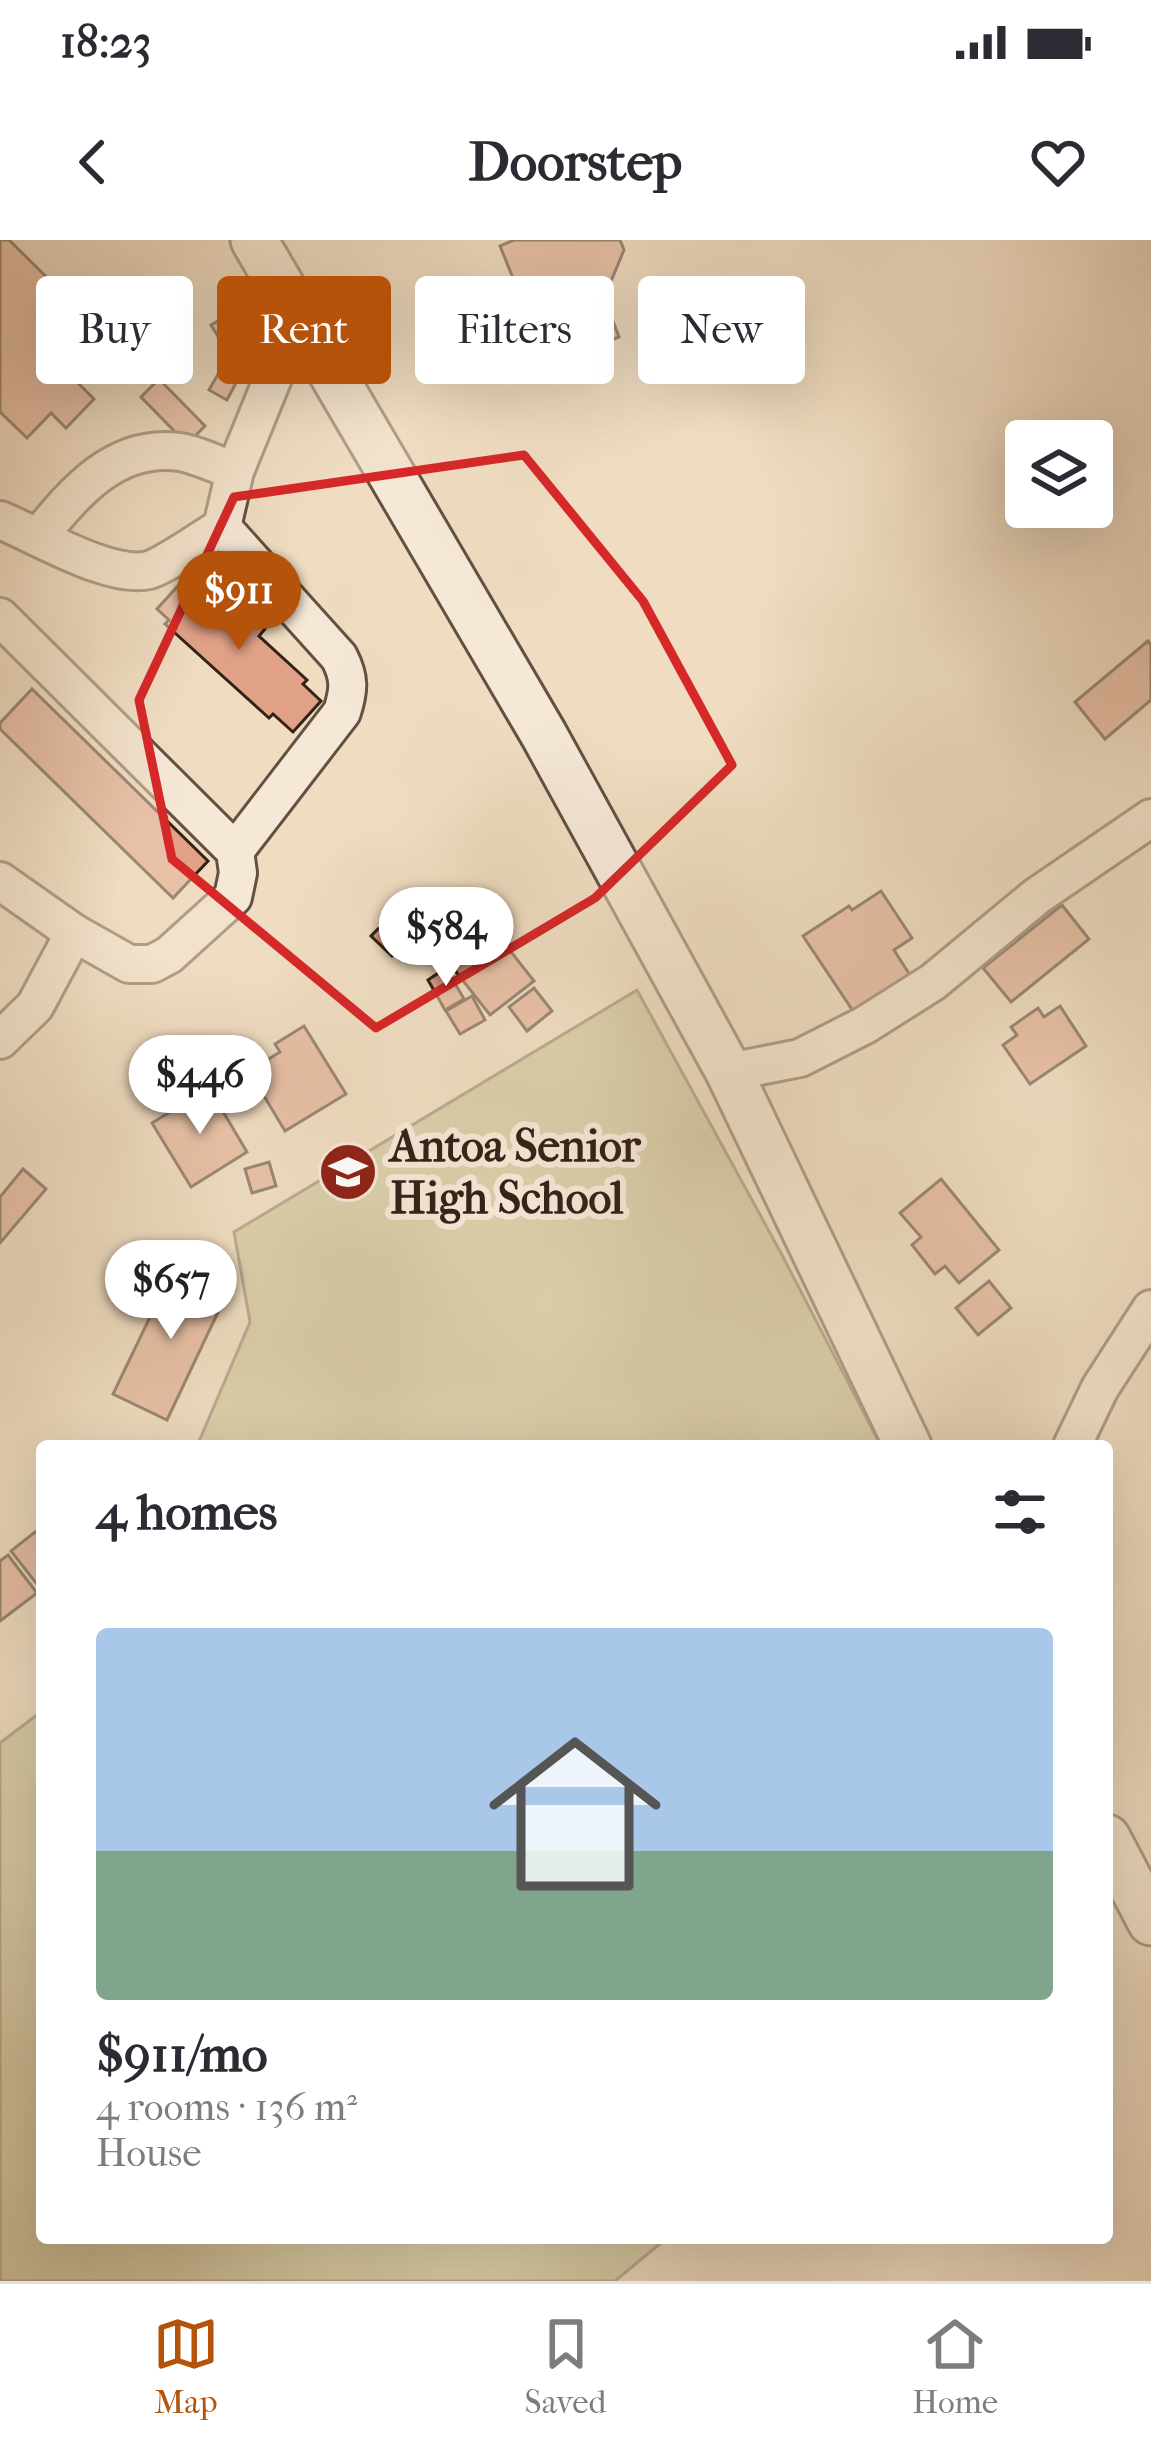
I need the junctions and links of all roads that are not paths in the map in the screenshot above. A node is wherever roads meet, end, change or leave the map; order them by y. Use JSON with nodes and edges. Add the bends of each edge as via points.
{"nodes":[{"id":1,"x":254,"y":240,"type":"edge"},
{"id":2,"x":276,"y":276,"type":"edge"},
{"id":3,"x":270,"y":384,"type":"edge"},
{"id":4,"x":340,"y":384,"type":"edge"},
{"id":5,"x":235,"y":471,"type":"junction"},
{"id":6,"x":0,"y":520,"type":"edge"},
{"id":7,"x":222,"y":527,"type":"junction"},
{"id":8,"x":39,"y":536,"type":"junction"},
{"id":9,"x":0,"y":617,"type":"edge"},
{"id":10,"x":1151,"y":818,"type":"edge"},
{"id":11,"x":236,"y":851,"type":"junction"},
{"id":12,"x":0,"y":881,"type":"edge"},
{"id":13,"x":74,"y":933,"type":"junction"},
{"id":14,"x":0,"y":1040,"type":"edge"},
{"id":15,"x":728,"y":1072,"type":"junction"},
{"id":16,"x":1151,"y":1309,"type":"edge"},
{"id":17,"x":905,"y":1440,"type":"edge"},
{"id":18,"x":1075,"y":1440,"type":"edge"},
{"id":19,"x":1113,"y":1849,"type":"edge"},
{"id":20,"x":1151,"y":1922,"type":"edge"}],
"edges":[{"from":1,"to":2,"type":"street"},
{"from":3,"to":5,"type":"street"},
{"from":4,"to":15,"type":"street"},
{"from":5,"to":7,"type":"street"},
{"from":5,"to":8,"type":"street","via":[[181,452],[135,452],[78,489]]},
{"from":6,"to":8,"type":"street"},
{"from":7,"to":8,"type":"street","via":[[151,570],[84,559]]},
{"from":7,"to":11,"type":"street","via":[[338,657],[349,690],[342,712]]},
{"from":9,"to":11,"type":"street"},
{"from":10,"to":15,"type":"street","via":[[865,1025],[800,1058]]},
{"from":11,"to":13,"type":"street","via":[[233,897],[170,956],[129,964]]},
{"from":12,"to":13,"type":"street"},
{"from":13,"to":14,"type":"street","via":[[35,1006]]},
{"from":15,"to":17,"type":"street"},
{"from":16,"to":18,"type":"street"},
{"from":19,"to":20,"type":"street"}]}
